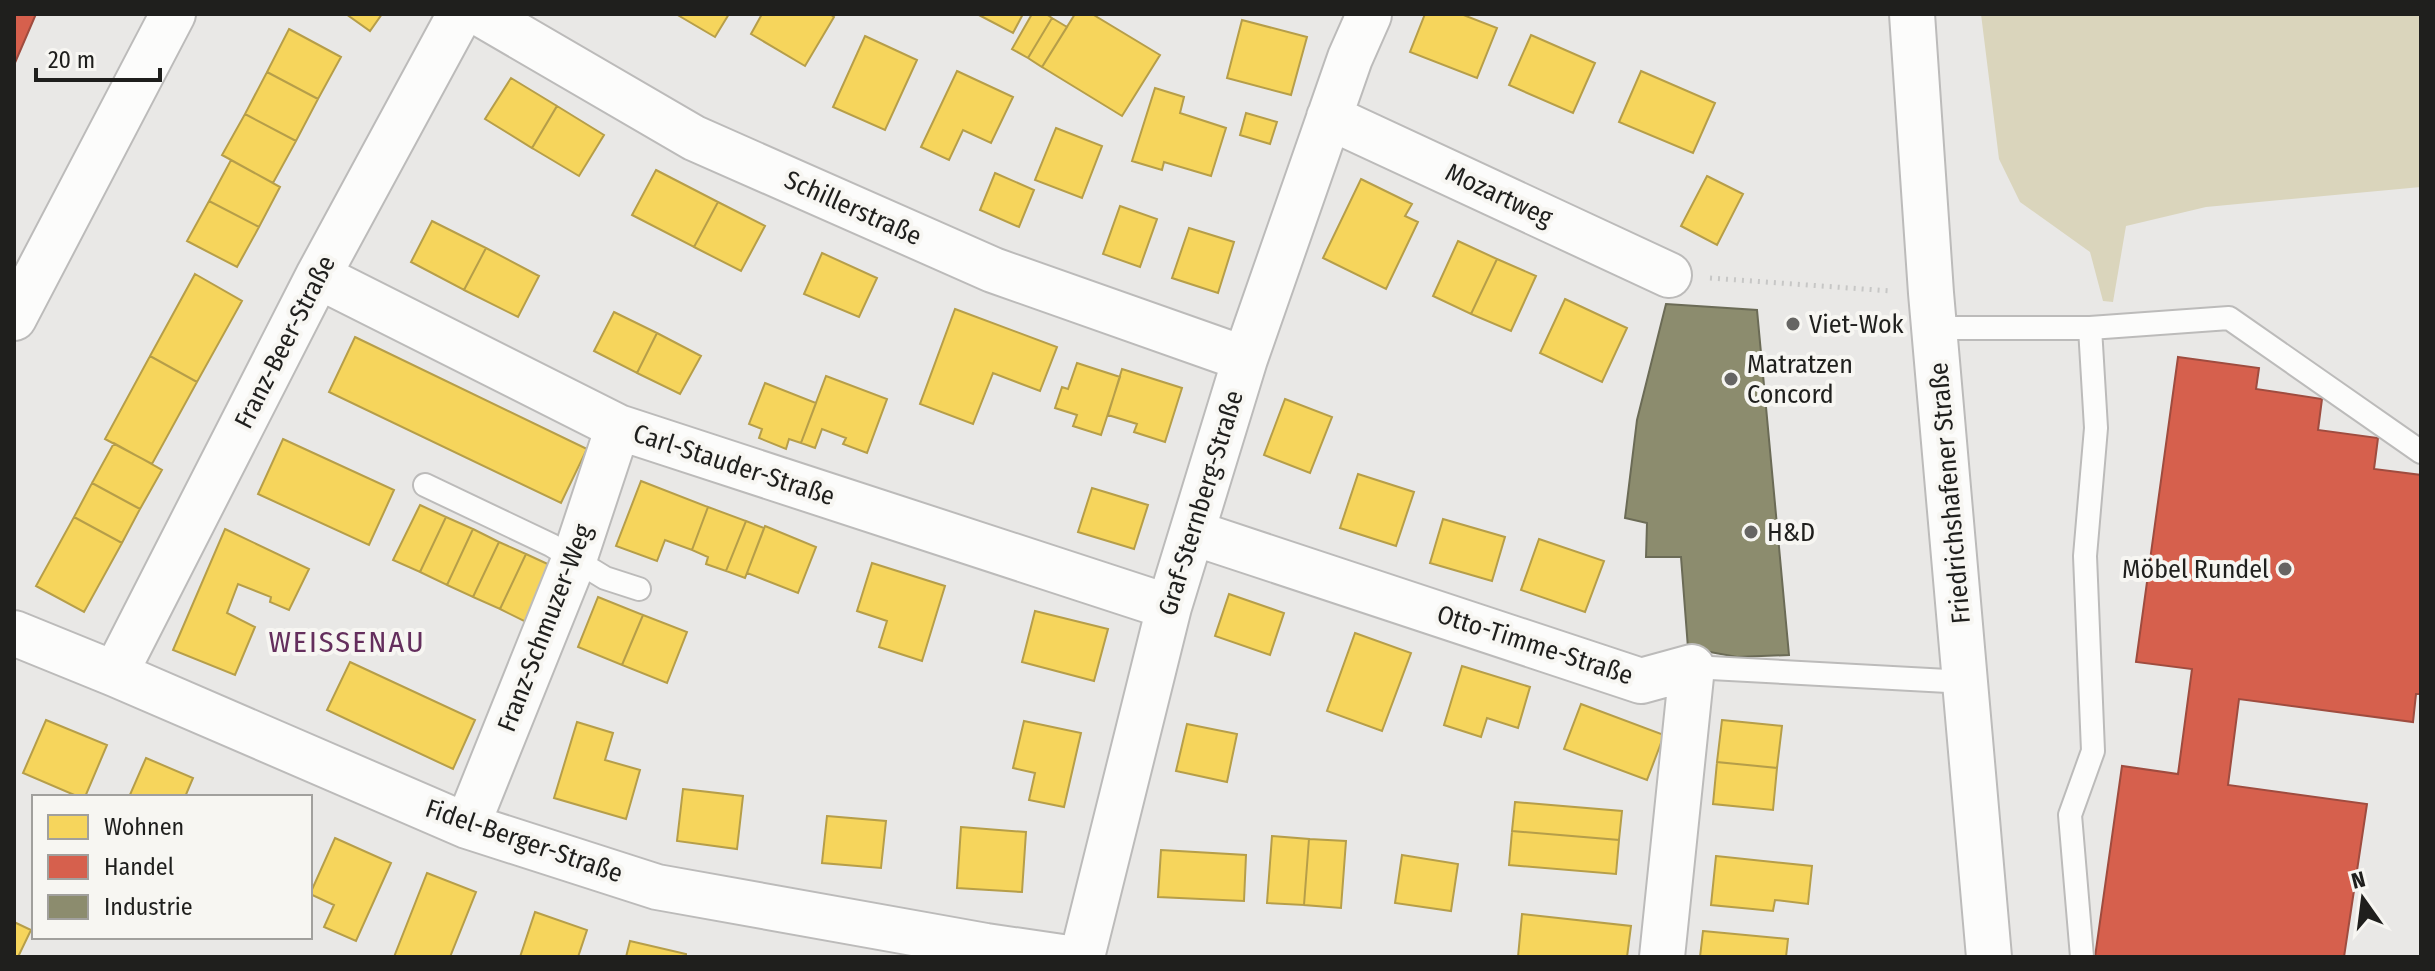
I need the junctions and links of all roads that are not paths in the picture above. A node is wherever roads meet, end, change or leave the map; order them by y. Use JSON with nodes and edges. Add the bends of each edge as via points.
{"nodes":[{"id":1,"x":173,"y":14,"type":"edge"},
{"id":2,"x":460,"y":14,"type":"edge"},
{"id":3,"x":481,"y":14,"type":"edge"},
{"id":4,"x":1366,"y":14,"type":"edge"},
{"id":5,"x":1910,"y":19,"type":"edge"},
{"id":6,"x":1329,"y":117,"type":"junction"},
{"id":7,"x":1669,"y":275,"type":"road end"},
{"id":8,"x":318,"y":276,"type":"junction"},
{"id":9,"x":1933,"y":311,"type":"junction"},
{"id":10,"x":14,"y":318,"type":"edge"},
{"id":11,"x":2090,"y":328,"type":"junction"},
{"id":12,"x":1245,"y":359,"type":"junction"},
{"id":13,"x":618,"y":427,"type":"junction"},
{"id":14,"x":2421,"y":452,"type":"edge"},
{"id":15,"x":425,"y":485,"type":"dead end"},
{"id":16,"x":1194,"y":533,"type":"junction"},
{"id":17,"x":574,"y":560,"type":"junction"},
{"id":18,"x":639,"y":589,"type":"dead end"},
{"id":19,"x":1169,"y":607,"type":"junction"},
{"id":20,"x":14,"y":633,"type":"edge"},
{"id":21,"x":1692,"y":667,"type":"junction"},
{"id":22,"x":115,"y":674,"type":"junction"},
{"id":23,"x":1966,"y":682,"type":"junction"},
{"id":24,"x":467,"y":826,"type":"junction"},
{"id":25,"x":985,"y":952,"type":"edge"},
{"id":26,"x":1062,"y":957,"type":"edge"},
{"id":27,"x":1082,"y":957,"type":"edge"},
{"id":28,"x":1662,"y":957,"type":"edge"},
{"id":29,"x":1989,"y":957,"type":"edge"},
{"id":30,"x":2082,"y":957,"type":"edge"}],
"edges":[{"from":1,"to":10,"type":"street"},
{"from":2,"to":8,"type":"street","name":"Franz-Beer-Straße"},
{"from":3,"to":12,"type":"street","name":"Schillerstraße","via":[[694,138],[993,270]]},
{"from":4,"to":6,"type":"street","name":"Graf-Sternberg-Straße"},
{"from":5,"to":9,"type":"street","name":"Friedrichshafener Straße"},
{"from":6,"to":7,"type":"street","name":"Mozartweg"},
{"from":6,"to":12,"type":"street","name":"Graf-Sternberg-Straße"},
{"from":8,"to":13,"type":"street","name":"Carl-Stauder-Straße"},
{"from":8,"to":22,"type":"street","name":"Franz-Beer-Straße"},
{"from":9,"to":11,"type":"lane"},
{"from":9,"to":23,"type":"street","name":"Friedrichshafener Straße"},
{"from":11,"to":14,"type":"lane","via":[[2229,318]]},
{"from":11,"to":30,"type":"lane","via":[[2096,428],[2085,556],[2093,751],[2070,815]]},
{"from":12,"to":16,"type":"street","name":"Graf-Sternberg-Straße"},
{"from":13,"to":17,"type":"street","name":"Franz-Schmuzer-Weg"},
{"from":13,"to":19,"type":"street","name":"Carl-Stauder-Straße"},
{"from":15,"to":17,"type":"lane"},
{"from":16,"to":19,"type":"street","name":"Graf-Sternberg-Straße"},
{"from":16,"to":21,"type":"street","name":"Otto-Timme-Straße","via":[[1641,681]]},
{"from":17,"to":18,"type":"lane"},
{"from":17,"to":24,"type":"street","name":"Franz-Schmuzer-Weg"},
{"from":19,"to":27,"type":"street","name":"Graf-Sternberg-Straße"},
{"from":20,"to":22,"type":"street","name":"Fidel-Berger-Straße"},
{"from":21,"to":23,"type":"lane"},
{"from":21,"to":28,"type":"street"},
{"from":22,"to":24,"type":"street","name":"Fidel-Berger-Straße"},
{"from":23,"to":29,"type":"street","name":"Friedrichshafener Straße"},
{"from":24,"to":25,"type":"street","name":"Fidel-Berger-Straße","via":[[657,887]]},
{"from":25,"to":26,"type":"street","name":"Fidel-Berger-Straße"}]}
